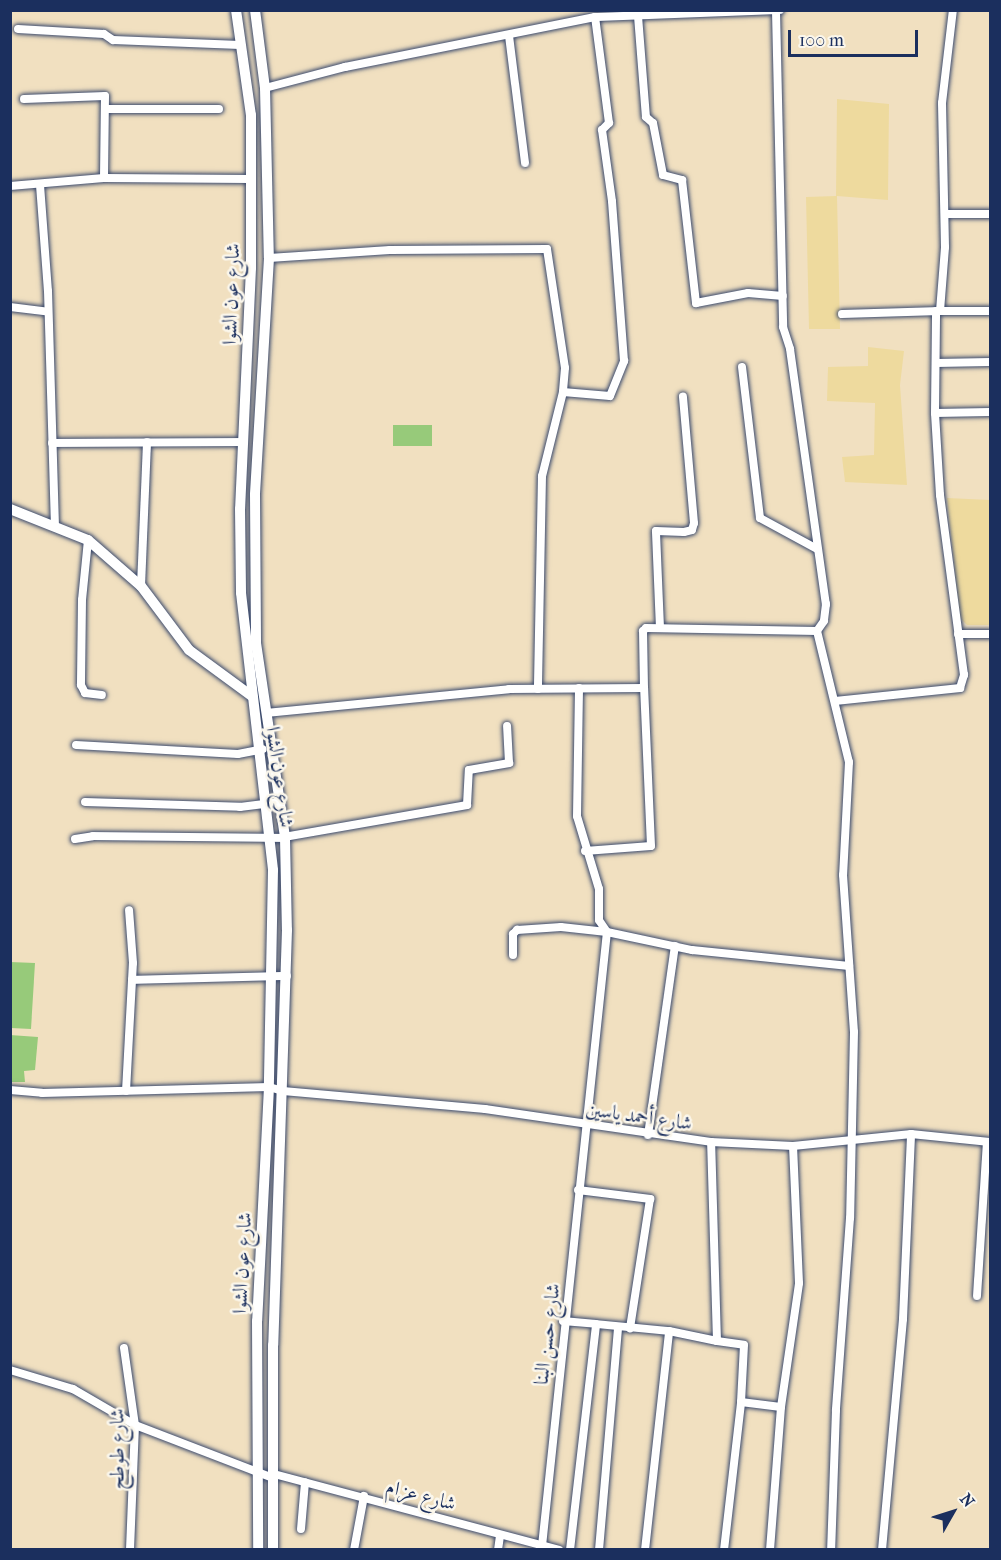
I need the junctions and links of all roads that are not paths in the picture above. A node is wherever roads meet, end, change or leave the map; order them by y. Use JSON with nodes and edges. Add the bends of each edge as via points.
{"nodes":[{"id":1,"x":236,"y":10,"type":"edge"},
{"id":2,"x":255,"y":10,"type":"edge"},
{"id":3,"x":952,"y":10,"type":"edge"},
{"id":4,"x":778,"y":11,"type":"edge"},
{"id":5,"x":747,"y":12,"type":"edge"},
{"id":6,"x":638,"y":16,"type":"junction"},
{"id":7,"x":595,"y":17,"type":"junction"},
{"id":8,"x":18,"y":29,"type":"dead end"},
{"id":9,"x":509,"y":36,"type":"junction"},
{"id":10,"x":240,"y":45,"type":"junction"},
{"id":11,"x":265,"y":88,"type":"junction"},
{"id":12,"x":24,"y":99,"type":"dead end"},
{"id":13,"x":106,"y":109,"type":"junction"},
{"id":14,"x":219,"y":109,"type":"dead end"},
{"id":15,"x":525,"y":163,"type":"dead end"},
{"id":16,"x":104,"y":178,"type":"junction"},
{"id":17,"x":250,"y":179,"type":"junction"},
{"id":18,"x":40,"y":185,"type":"junction"},
{"id":19,"x":10,"y":186,"type":"edge"},
{"id":20,"x":945,"y":214,"type":"junction"},
{"id":21,"x":990,"y":214,"type":"edge"},
{"id":22,"x":269,"y":258,"type":"junction"},
{"id":23,"x":783,"y":296,"type":"junction"},
{"id":24,"x":10,"y":307,"type":"edge"},
{"id":25,"x":938,"y":311,"type":"junction"},
{"id":26,"x":990,"y":311,"type":"edge"},
{"id":27,"x":48,"y":312,"type":"junction"},
{"id":28,"x":842,"y":314,"type":"dead end"},
{"id":29,"x":990,"y":362,"type":"edge"},
{"id":30,"x":936,"y":363,"type":"junction"},
{"id":31,"x":742,"y":367,"type":"dead end"},
{"id":32,"x":563,"y":392,"type":"junction"},
{"id":33,"x":683,"y":396,"type":"dead end"},
{"id":34,"x":990,"y":412,"type":"edge"},
{"id":35,"x":935,"y":413,"type":"junction"},
{"id":36,"x":243,"y":441,"type":"junction"},
{"id":37,"x":147,"y":442,"type":"junction"},
{"id":38,"x":52,"y":443,"type":"junction"},
{"id":39,"x":10,"y":509,"type":"edge"},
{"id":40,"x":55,"y":525,"type":"junction"},
{"id":41,"x":87,"y":540,"type":"junction"},
{"id":42,"x":817,"y":549,"type":"junction"},
{"id":43,"x":141,"y":586,"type":"junction"},
{"id":44,"x":660,"y":628,"type":"junction"},
{"id":45,"x":817,"y":631,"type":"junction"},
{"id":46,"x":958,"y":634,"type":"junction"},
{"id":47,"x":990,"y":634,"type":"edge"},
{"id":48,"x":579,"y":688,"type":"junction"},
{"id":49,"x":644,"y":688,"type":"junction"},
{"id":50,"x":538,"y":689,"type":"junction"},
{"id":51,"x":250,"y":694,"type":"junction"},
{"id":52,"x":102,"y":695,"type":"dead end"},
{"id":53,"x":835,"y":701,"type":"junction"},
{"id":54,"x":266,"y":713,"type":"junction"},
{"id":55,"x":507,"y":726,"type":"dead end"},
{"id":56,"x":271,"y":744,"type":"junction"},
{"id":57,"x":76,"y":745,"type":"dead end"},
{"id":58,"x":258,"y":751,"type":"junction"},
{"id":59,"x":85,"y":802,"type":"dead end"},
{"id":60,"x":280,"y":802,"type":"junction"},
{"id":61,"x":267,"y":806,"type":"junction"},
{"id":62,"x":285,"y":837,"type":"junction"},
{"id":63,"x":271,"y":838,"type":"junction"},
{"id":64,"x":75,"y":839,"type":"dead end"},
{"id":65,"x":585,"y":851,"type":"junction"},
{"id":66,"x":129,"y":910,"type":"dead end"},
{"id":67,"x":608,"y":932,"type":"junction"},
{"id":68,"x":675,"y":946,"type":"junction"},
{"id":69,"x":513,"y":955,"type":"dead end"},
{"id":70,"x":849,"y":966,"type":"junction"},
{"id":71,"x":287,"y":976,"type":"junction"},
{"id":72,"x":270,"y":977,"type":"junction"},
{"id":73,"x":132,"y":980,"type":"junction"},
{"id":74,"x":269,"y":1087,"type":"junction"},
{"id":75,"x":10,"y":1090,"type":"edge"},
{"id":76,"x":126,"y":1091,"type":"junction"},
{"id":77,"x":284,"y":1091,"type":"junction"},
{"id":78,"x":587,"y":1126,"type":"junction"},
{"id":79,"x":648,"y":1134,"type":"junction"},
{"id":80,"x":911,"y":1134,"type":"junction"},
{"id":81,"x":711,"y":1142,"type":"junction"},
{"id":82,"x":989,"y":1142,"type":"edge"},
{"id":83,"x":851,"y":1143,"type":"junction"},
{"id":84,"x":793,"y":1146,"type":"junction"},
{"id":85,"x":578,"y":1190,"type":"junction"},
{"id":86,"x":977,"y":1296,"type":"dead end"},
{"id":87,"x":563,"y":1320,"type":"junction"},
{"id":88,"x":596,"y":1323,"type":"junction"},
{"id":89,"x":618,"y":1328,"type":"junction"},
{"id":90,"x":630,"y":1328,"type":"junction"},
{"id":91,"x":669,"y":1331,"type":"junction"},
{"id":92,"x":717,"y":1341,"type":"junction"},
{"id":93,"x":124,"y":1348,"type":"dead end"},
{"id":94,"x":10,"y":1370,"type":"edge"},
{"id":95,"x":741,"y":1402,"type":"junction"},
{"id":96,"x":781,"y":1407,"type":"junction"},
{"id":97,"x":135,"y":1425,"type":"junction"},
{"id":98,"x":258,"y":1472,"type":"junction"},
{"id":99,"x":274,"y":1476,"type":"junction"},
{"id":100,"x":305,"y":1482,"type":"junction"},
{"id":101,"x":364,"y":1496,"type":"junction"},
{"id":102,"x":300,"y":1529,"type":"dead end"},
{"id":103,"x":500,"y":1535,"type":"junction"},
{"id":104,"x":542,"y":1546,"type":"junction"},
{"id":105,"x":130,"y":1550,"type":"edge"},
{"id":106,"x":258,"y":1550,"type":"edge"},
{"id":107,"x":273,"y":1550,"type":"edge"},
{"id":108,"x":354,"y":1550,"type":"edge"},
{"id":109,"x":498,"y":1550,"type":"edge"},
{"id":110,"x":559,"y":1550,"type":"edge"},
{"id":111,"x":570,"y":1550,"type":"edge"},
{"id":112,"x":599,"y":1550,"type":"edge"},
{"id":113,"x":645,"y":1550,"type":"edge"},
{"id":114,"x":724,"y":1550,"type":"edge"},
{"id":115,"x":771,"y":1550,"type":"edge"},
{"id":116,"x":831,"y":1550,"type":"edge"},
{"id":117,"x":882,"y":1550,"type":"edge"}],
"edges":[{"from":1,"to":10,"type":"main road","name":"شارع عون الشوا"},
{"from":2,"to":11,"type":"main road","name":"شارع عون الشوا"},
{"from":3,"to":20,"type":"street","via":[[942,104]]},
{"from":4,"to":5,"type":"street"},
{"from":4,"to":23,"type":"street"},
{"from":5,"to":6,"type":"street"},
{"from":6,"to":7,"type":"street"},
{"from":6,"to":23,"type":"street","via":[[646,117],[653,123],[663,175],[682,180],[696,303],[748,293]]},
{"from":7,"to":9,"type":"street"},
{"from":7,"to":32,"type":"street","via":[[609,123],[602,130],[612,201],[624,361],[610,396]]},
{"from":8,"to":10,"type":"street","via":[[104,34],[113,40]]},
{"from":9,"to":11,"type":"street","via":[[345,67]]},
{"from":9,"to":15,"type":"street"},
{"from":10,"to":17,"type":"main road","name":"شارع عون الشوا","via":[[251,115]]},
{"from":11,"to":22,"type":"main road","name":"شارع عون الشوا"},
{"from":12,"to":13,"type":"street","via":[[105,96]]},
{"from":13,"to":14,"type":"street"},
{"from":13,"to":16,"type":"street"},
{"from":16,"to":17,"type":"street"},
{"from":16,"to":18,"type":"street"},
{"from":17,"to":36,"type":"main road","name":"شارع عون الشوا","via":[[251,268]]},
{"from":18,"to":19,"type":"street"},
{"from":18,"to":27,"type":"street"},
{"from":20,"to":21,"type":"street"},
{"from":20,"to":25,"type":"street"},
{"from":22,"to":32,"type":"street","via":[[390,250],[547,249],[564,368]]},
{"from":22,"to":54,"type":"main road","name":"شارع عون الشوا","via":[[255,495],[256,643]]},
{"from":23,"to":42,"type":"street","via":[[783,327],[790,349]]},
{"from":24,"to":27,"type":"street"},
{"from":25,"to":26,"type":"street"},
{"from":25,"to":28,"type":"street"},
{"from":25,"to":30,"type":"street"},
{"from":27,"to":38,"type":"street"},
{"from":29,"to":30,"type":"street"},
{"from":30,"to":35,"type":"street"},
{"from":31,"to":42,"type":"street","via":[[760,518]]},
{"from":32,"to":50,"type":"street","via":[[542,476]]},
{"from":33,"to":44,"type":"street","via":[[694,523],[692,530],[684,532],[656,531]]},
{"from":34,"to":35,"type":"street"},
{"from":35,"to":46,"type":"street","via":[[940,495]]},
{"from":36,"to":37,"type":"street"},
{"from":36,"to":51,"type":"main road","name":"شارع عون الشوا","via":[[241,594]]},
{"from":37,"to":38,"type":"street"},
{"from":37,"to":43,"type":"street"},
{"from":38,"to":40,"type":"street"},
{"from":39,"to":40,"type":"main road"},
{"from":40,"to":41,"type":"main road"},
{"from":41,"to":43,"type":"main road"},
{"from":41,"to":52,"type":"street","via":[[81,685],[85,693]]},
{"from":42,"to":45,"type":"street","via":[[826,604],[824,621]]},
{"from":43,"to":51,"type":"main road","via":[[189,650]]},
{"from":44,"to":45,"type":"street"},
{"from":44,"to":49,"type":"street","via":[[643,631]]},
{"from":45,"to":53,"type":"street"},
{"from":46,"to":47,"type":"street"},
{"from":46,"to":53,"type":"street","via":[[964,675],[960,688]]},
{"from":48,"to":49,"type":"street"},
{"from":48,"to":50,"type":"street"},
{"from":48,"to":65,"type":"street","via":[[577,816]]},
{"from":49,"to":65,"type":"street","via":[[651,846]]},
{"from":50,"to":54,"type":"street"},
{"from":51,"to":54,"type":"main road"},
{"from":51,"to":58,"type":"main road","name":"شارع عون الشوا"},
{"from":53,"to":70,"type":"street","via":[[849,762],[843,875]]},
{"from":54,"to":56,"type":"main road","name":"شارع عون الشوا"},
{"from":55,"to":62,"type":"street","via":[[509,764],[469,770],[467,805]]},
{"from":56,"to":58,"type":"street"},
{"from":56,"to":60,"type":"main road","name":"شارع عون الشوا"},
{"from":57,"to":58,"type":"street","via":[[163,752]]},
{"from":58,"to":61,"type":"main road","name":"شارع عون الشوا"},
{"from":59,"to":61,"type":"street"},
{"from":60,"to":61,"type":"street"},
{"from":60,"to":62,"type":"main road","name":"شارع عون الشوا"},
{"from":61,"to":63,"type":"main road","name":"شارع عون الشوا"},
{"from":62,"to":63,"type":"street"},
{"from":62,"to":71,"type":"main road","name":"شارع عون الشوا"},
{"from":63,"to":64,"type":"street"},
{"from":63,"to":72,"type":"main road","name":"شارع عون الشوا"},
{"from":65,"to":67,"type":"street","via":[[599,888],[599,920]]},
{"from":66,"to":73,"type":"street"},
{"from":67,"to":68,"type":"street"},
{"from":67,"to":69,"type":"street","via":[[561,927],[517,930],[513,934]]},
{"from":67,"to":78,"type":"street","name":"شارع حسن البنا"},
{"from":68,"to":70,"type":"street"},
{"from":68,"to":79,"type":"street"},
{"from":70,"to":83,"type":"street","via":[[854,1032]]},
{"from":71,"to":72,"type":"street"},
{"from":71,"to":77,"type":"main road","name":"شارع عون الشوا"},
{"from":72,"to":73,"type":"street"},
{"from":72,"to":74,"type":"main road","name":"شارع عون الشوا"},
{"from":73,"to":76,"type":"street"},
{"from":74,"to":76,"type":"street","name":"شارع أحمد ياسين"},
{"from":74,"to":77,"type":"street","name":"شارع أحمد ياسين"},
{"from":74,"to":98,"type":"main road","name":"شارع عون الشوا","via":[[257,1321]]},
{"from":75,"to":76,"type":"street","name":"شارع أحمد ياسين"},
{"from":77,"to":78,"type":"street","name":"شارع أحمد ياسين","via":[[485,1109]]},
{"from":77,"to":99,"type":"main road","name":"شارع عون الشوا","via":[[273,1346]]},
{"from":78,"to":79,"type":"street","name":"شارع أحمد ياسين"},
{"from":78,"to":85,"type":"street","name":"شارع حسن البنا"},
{"from":79,"to":81,"type":"street","name":"شارع أحمد ياسين"},
{"from":80,"to":82,"type":"street","name":"شارع أحمد ياسين"},
{"from":80,"to":83,"type":"street","name":"شارع أحمد ياسين"},
{"from":80,"to":117,"type":"street","via":[[903,1319]]},
{"from":81,"to":84,"type":"street","name":"شارع أحمد ياسين"},
{"from":81,"to":92,"type":"street"},
{"from":82,"to":86,"type":"street"},
{"from":83,"to":84,"type":"street","name":"شارع أحمد ياسين"},
{"from":83,"to":116,"type":"street"},
{"from":84,"to":96,"type":"street","via":[[799,1283]]},
{"from":85,"to":87,"type":"street","name":"شارع حسن البنا"},
{"from":85,"to":90,"type":"street","via":[[650,1199]]},
{"from":87,"to":88,"type":"street"},
{"from":87,"to":104,"type":"street","name":"شارع حسن البنا"},
{"from":88,"to":89,"type":"street"},
{"from":88,"to":111,"type":"street"},
{"from":89,"to":90,"type":"street"},
{"from":89,"to":112,"type":"street"},
{"from":90,"to":91,"type":"street"},
{"from":91,"to":92,"type":"street"},
{"from":91,"to":113,"type":"street"},
{"from":92,"to":95,"type":"street","via":[[744,1345]]},
{"from":93,"to":97,"type":"street","name":"شارع طوطح"},
{"from":94,"to":97,"type":"street","name":"شارع عزام","via":[[73,1389]]},
{"from":95,"to":96,"type":"street"},
{"from":95,"to":114,"type":"street"},
{"from":96,"to":115,"type":"street"},
{"from":97,"to":98,"type":"street","name":"شارع عزام"},
{"from":97,"to":105,"type":"street","name":"شارع طوطح"},
{"from":98,"to":99,"type":"street","name":"شارع عزام"},
{"from":98,"to":106,"type":"main road","name":"شارع عون الشوا"},
{"from":99,"to":100,"type":"street","name":"شارع عزام"},
{"from":99,"to":107,"type":"main road","name":"شارع عون الشوا"},
{"from":100,"to":101,"type":"street","name":"شارع عزام"},
{"from":100,"to":102,"type":"street"},
{"from":101,"to":103,"type":"street","name":"شارع عزام"},
{"from":101,"to":108,"type":"street"},
{"from":103,"to":104,"type":"street","name":"شارع عزام"},
{"from":103,"to":109,"type":"street"},
{"from":104,"to":110,"type":"street","name":"شارع عزام"}]}
